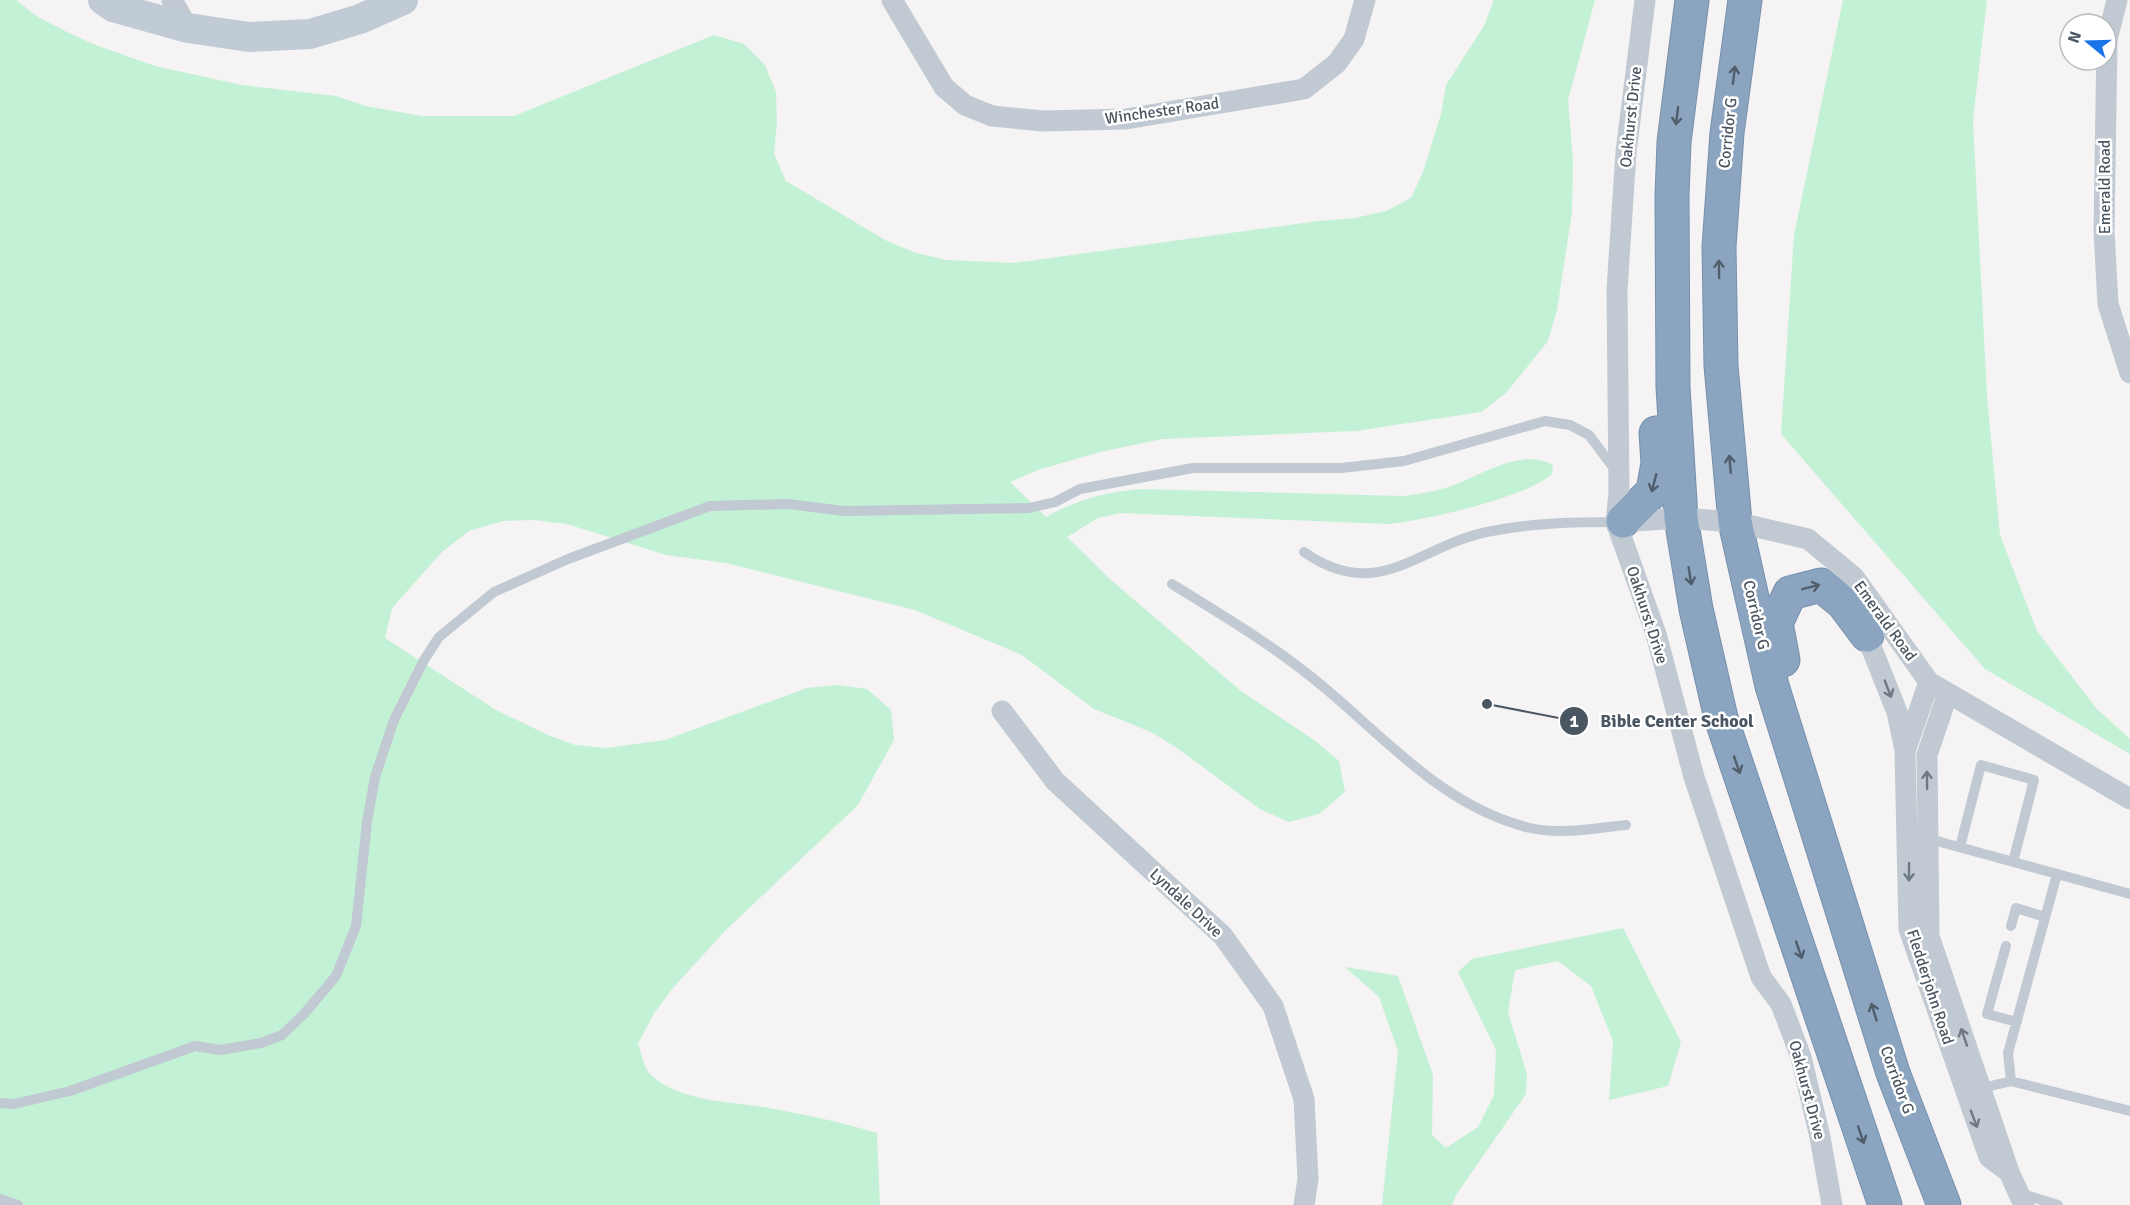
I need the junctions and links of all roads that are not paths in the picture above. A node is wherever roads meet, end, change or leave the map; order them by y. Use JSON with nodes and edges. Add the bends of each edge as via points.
{"nodes":[{"id":1,"x":103,"y":0,"type":"edge"},
{"id":2,"x":172,"y":0,"type":"edge"},
{"id":3,"x":403,"y":0,"type":"edge"},
{"id":4,"x":892,"y":0,"type":"edge"},
{"id":5,"x":1365,"y":0,"type":"edge"},
{"id":6,"x":1644,"y":0,"type":"edge"},
{"id":7,"x":1692,"y":0,"type":"edge"},
{"id":8,"x":1745,"y":0,"type":"edge"},
{"id":9,"x":2117,"y":0,"type":"edge"},
{"id":10,"x":188,"y":28,"type":"junction"},
{"id":11,"x":1672,"y":196,"type":"junction"},
{"id":12,"x":2130,"y":373,"type":"edge"},
{"id":13,"x":1618,"y":473,"type":"junction"},
{"id":14,"x":1681,"y":518,"type":"junction"},
{"id":15,"x":1619,"y":522,"type":"junction"},
{"id":16,"x":1735,"y":522,"type":"junction"},
{"id":17,"x":1304,"y":552,"type":"dead end"},
{"id":18,"x":1833,"y":560,"type":"junction"},
{"id":19,"x":1172,"y":584,"type":"dead end"},
{"id":20,"x":1867,"y":635,"type":"junction"},
{"id":21,"x":1929,"y":682,"type":"junction"},
{"id":22,"x":1948,"y":693,"type":"junction"},
{"id":23,"x":1002,"y":711,"type":"dead end"},
{"id":24,"x":1905,"y":751,"type":"junction"},
{"id":25,"x":2130,"y":799,"type":"edge"},
{"id":26,"x":1626,"y":825,"type":"dead end"},
{"id":27,"x":1918,"y":836,"type":"junction"},
{"id":28,"x":1960,"y":847,"type":"junction"},
{"id":29,"x":1824,"y":852,"type":"junction"},
{"id":30,"x":2013,"y":862,"type":"junction"},
{"id":31,"x":2057,"y":874,"type":"junction"},
{"id":32,"x":2130,"y":894,"type":"edge"},
{"id":33,"x":2045,"y":917,"type":"junction"},
{"id":34,"x":2011,"y":926,"type":"dead end"},
{"id":35,"x":2006,"y":946,"type":"dead end"},
{"id":36,"x":2017,"y":1022,"type":"junction"},
{"id":37,"x":2011,"y":1081,"type":"junction"},
{"id":38,"x":1973,"y":1091,"type":"junction"},
{"id":39,"x":0,"y":1103,"type":"edge"},
{"id":40,"x":2130,"y":1111,"type":"edge"},
{"id":41,"x":0,"y":1199,"type":"edge"},
{"id":42,"x":2021,"y":1199,"type":"edge"},
{"id":43,"x":18,"y":1205,"type":"edge"},
{"id":44,"x":1304,"y":1205,"type":"edge"},
{"id":45,"x":1832,"y":1205,"type":"edge"},
{"id":46,"x":1885,"y":1205,"type":"edge"},
{"id":47,"x":1944,"y":1205,"type":"edge"},
{"id":48,"x":2058,"y":1205,"type":"edge"}],
"edges":[{"from":1,"to":10,"type":"street"},
{"from":2,"to":10,"type":"street"},
{"from":3,"to":10,"type":"street","via":[[360,19],[310,34],[249,37]]},
{"from":4,"to":5,"type":"street","name":"Winchester Road","via":[[944,87],[965,105],[992,116],[1043,121],[1126,119],[1304,89],[1337,63],[1354,39]]},
{"from":6,"to":13,"type":"street","name":"Oakhurst Drive","via":[[1626,152],[1617,290]]},
{"from":7,"to":11,"type":"highway","one_way":true,"via":[[1674,142]]},
{"from":16,"to":8,"type":"highway","name":"Corridor G","one_way":true,"via":[[1721,366],[1719,247],[1727,133]]},
{"from":9,"to":12,"type":"street","name":"Emerald Road","via":[[2107,40],[2104,231],[2108,304]]},
{"from":11,"to":14,"type":"highway","via":[[1673,387]]},
{"from":11,"to":15,"type":"highway","one_way":true,"via":[[1660,261],[1652,372],[1658,463],[1653,491]]},
{"from":13,"to":15,"type":"street","name":"Oakhurst Drive"},
{"from":13,"to":39,"type":"lane","via":[[1589,435],[1570,424],[1545,421],[1404,461],[1341,468],[1192,468],[1080,489],[1055,502],[1029,508],[844,511],[788,504],[710,506],[568,559],[494,592],[439,637],[424,660],[394,720],[375,777],[366,822],[356,926],[336,976],[297,1021],[282,1035],[261,1043],[220,1050],[195,1046],[70,1091],[14,1104]]},
{"from":14,"to":15,"type":"street","name":"Emerald Road"},
{"from":14,"to":16,"type":"street","name":"Emerald Road"},
{"from":14,"to":46,"type":"highway","one_way":true,"via":[[1696,609],[1721,718]]},
{"from":15,"to":17,"type":"lane","via":[[1550,523],[1490,531],[1387,570],[1354,575],[1324,566]]},
{"from":15,"to":45,"type":"street","name":"Oakhurst Drive","via":[[1656,634],[1694,777],[1761,977],[1781,1004],[1802,1057]]},
{"from":16,"to":18,"type":"street","name":"Emerald Road","via":[[1808,539]]},
{"from":16,"to":29,"type":"highway","name":"Corridor G","via":[[1772,686]]},
{"from":18,"to":20,"type":"street"},
{"from":18,"to":21,"type":"street","name":"Emerald Road","via":[[1854,577]]},
{"from":19,"to":26,"type":"lane","via":[[1266,642],[1325,688],[1422,775],[1491,814],[1532,828],[1574,831]]},
{"from":20,"to":24,"type":"street","one_way":true,"via":[[1897,712]]},
{"from":29,"to":20,"type":"highway","one_way":true,"via":[[1776,623],[1790,593],[1821,585],[1843,603]]},
{"from":21,"to":22,"type":"street","name":"Emerald Road"},
{"from":21,"to":24,"type":"street","name":"Fledderjohn Road"},
{"from":22,"to":25,"type":"street","name":"Emerald Road"},
{"from":27,"to":22,"type":"street","one_way":true,"via":[[1927,754]]},
{"from":23,"to":44,"type":"street","name":"Lyndale Drive","via":[[1055,781],[1223,936],[1272,1006],[1304,1099],[1308,1179]]},
{"from":24,"to":27,"type":"street","name":"Fledderjohn Road"},
{"from":27,"to":28,"type":"lane"},
{"from":27,"to":38,"type":"street","name":"Fledderjohn Road","via":[[1909,928]]},
{"from":28,"to":30,"type":"lane"},
{"from":28,"to":30,"type":"lane","via":[[1981,765],[2034,780]]},
{"from":47,"to":29,"type":"highway","name":"Corridor G","one_way":true,"via":[[1893,1072]]},
{"from":30,"to":31,"type":"lane"},
{"from":31,"to":32,"type":"lane"},
{"from":31,"to":33,"type":"lane"},
{"from":33,"to":34,"type":"lane","via":[[2016,909]]},
{"from":33,"to":36,"type":"lane"},
{"from":35,"to":36,"type":"lane","via":[[1987,1014]]},
{"from":36,"to":37,"type":"lane","via":[[2008,1053]]},
{"from":37,"to":38,"type":"lane"},
{"from":37,"to":40,"type":"lane"},
{"from":38,"to":42,"type":"street","name":"Fledderjohn Road","via":[[1989,1157],[2009,1172]]},
{"from":41,"to":43,"type":"lane"},
{"from":42,"to":48,"type":"lane"}]}
